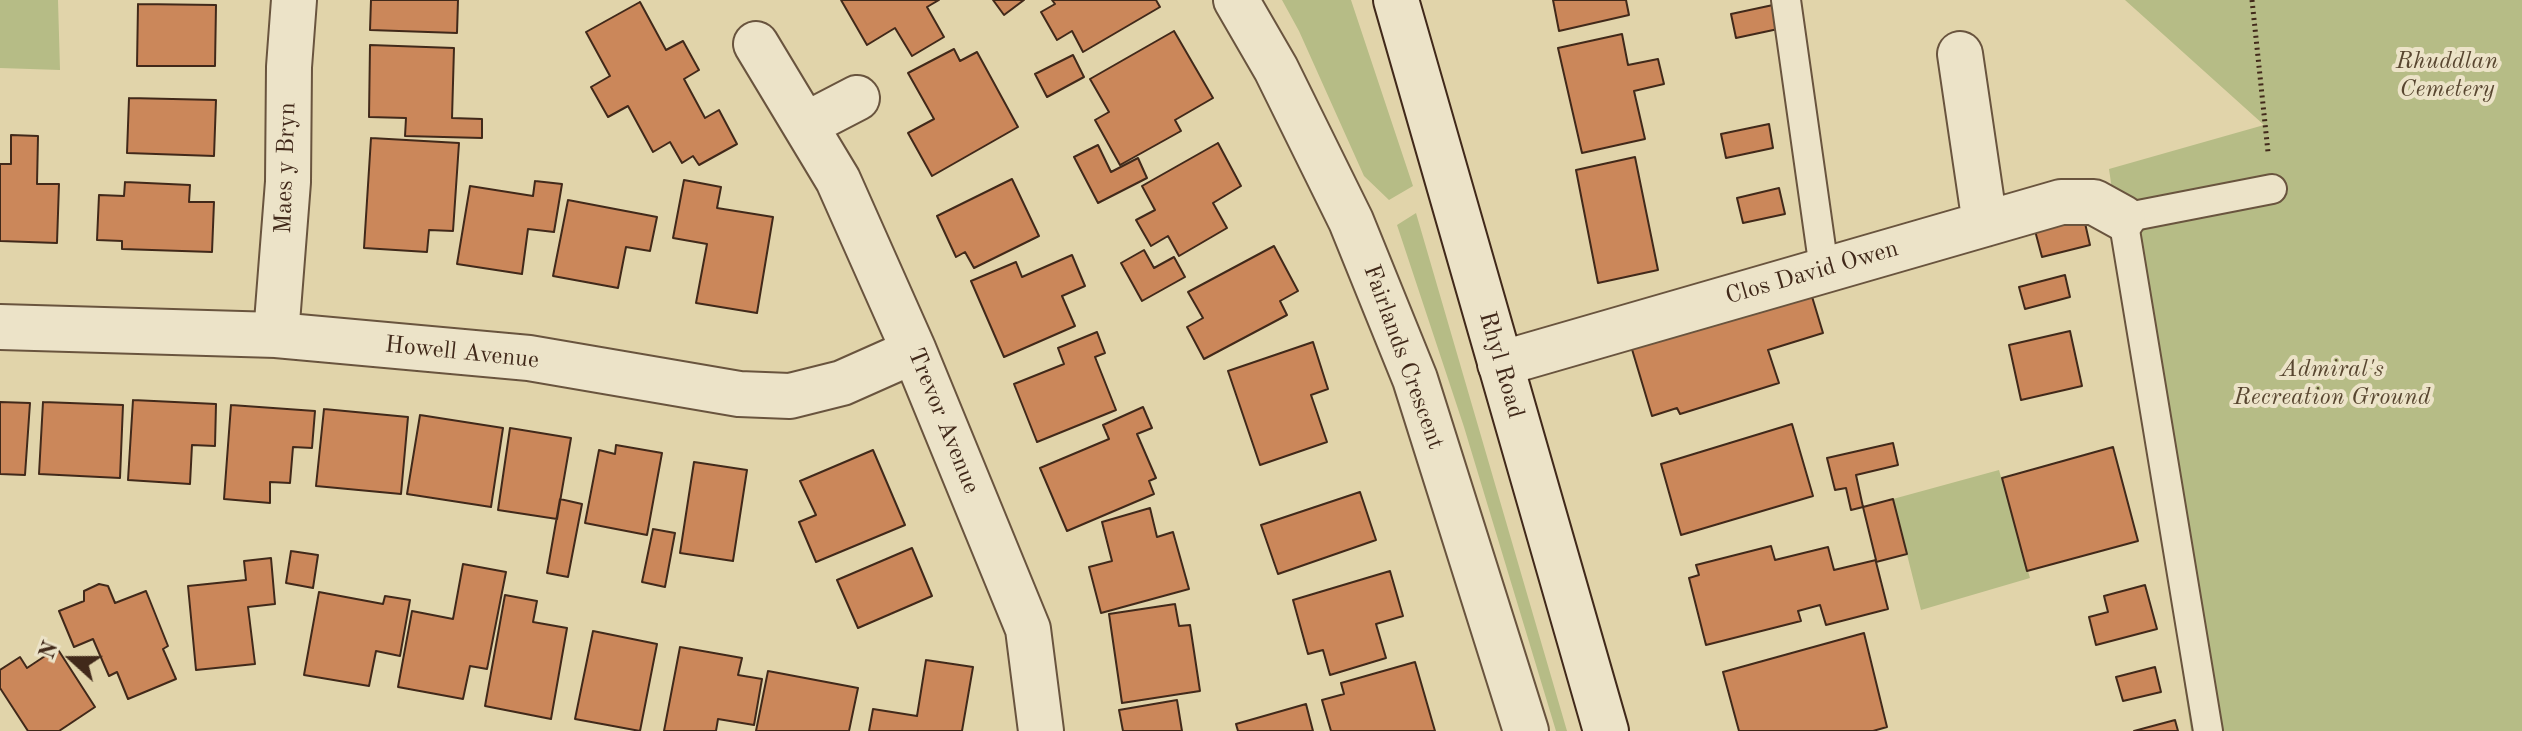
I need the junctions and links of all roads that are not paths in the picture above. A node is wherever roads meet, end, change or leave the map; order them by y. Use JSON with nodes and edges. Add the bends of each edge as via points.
{"nodes":[{"id":1,"x":294,"y":0,"type":"edge"},
{"id":2,"x":1236,"y":0,"type":"edge"},
{"id":3,"x":1396,"y":0,"type":"edge"},
{"id":4,"x":1786,"y":0,"type":"edge"},
{"id":5,"x":756,"y":44,"type":"dead end"},
{"id":6,"x":1960,"y":54,"type":"dead end"},
{"id":7,"x":857,"y":98,"type":"dead end"},
{"id":8,"x":805,"y":125,"type":"junction"},
{"id":9,"x":2272,"y":189,"type":"road end"},
{"id":10,"x":2123,"y":218,"type":"junction"},
{"id":11,"x":1985,"y":224,"type":"junction"},
{"id":12,"x":1824,"y":269,"type":"junction"},
{"id":13,"x":0,"y":327,"type":"edge"},
{"id":14,"x":276,"y":335,"type":"junction"},
{"id":15,"x":914,"y":351,"type":"junction"},
{"id":16,"x":1500,"y":364,"type":"junction"},
{"id":17,"x":1041,"y":731,"type":"edge"},
{"id":18,"x":1526,"y":731,"type":"edge"},
{"id":19,"x":1606,"y":731,"type":"edge"},
{"id":20,"x":2208,"y":731,"type":"edge"}],
"edges":[{"from":1,"to":14,"type":"street","name":"Maes y Bryn"},
{"from":2,"to":18,"type":"street","name":"Fairlands Crescent","via":[[1351,221],[1415,379]]},
{"from":3,"to":16,"type":"street","name":"Rhyl Road"},
{"from":4,"to":12,"type":"lane"},
{"from":5,"to":8,"type":"street","name":"Trevor Avenue"},
{"from":6,"to":11,"type":"street"},
{"from":7,"to":8,"type":"street"},
{"from":8,"to":15,"type":"street","name":"Trevor Avenue","via":[[838,180]]},
{"from":9,"to":10,"type":"lane"},
{"from":10,"to":11,"type":"street","name":"Clos David Owen","via":[[2094,202],[2061,202]]},
{"from":10,"to":20,"type":"lane"},
{"from":11,"to":12,"type":"street","name":"Clos David Owen"},
{"from":12,"to":16,"type":"street","name":"Clos David Owen"},
{"from":13,"to":14,"type":"street","name":"Howell Avenue"},
{"from":14,"to":15,"type":"street","name":"Howell Avenue","via":[[529,358],[739,394],[790,396],[842,383]]},
{"from":15,"to":17,"type":"street","name":"Trevor Avenue","via":[[1028,629]]},
{"from":16,"to":19,"type":"street","name":"Rhyl Road"}]}
